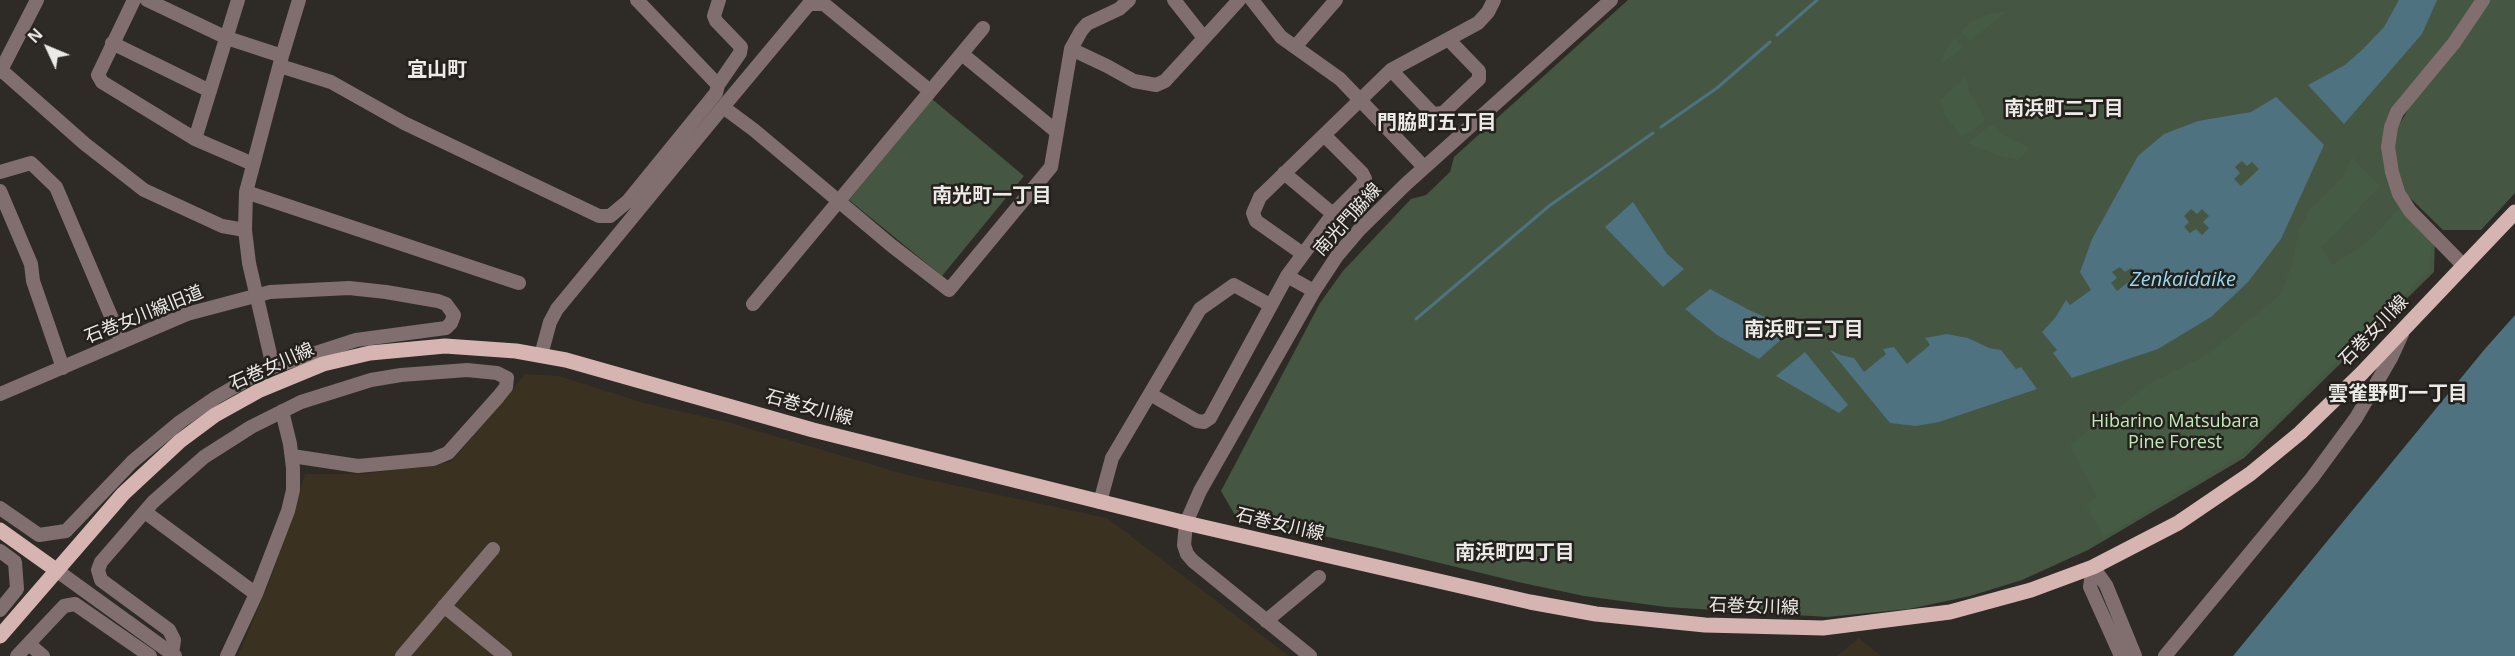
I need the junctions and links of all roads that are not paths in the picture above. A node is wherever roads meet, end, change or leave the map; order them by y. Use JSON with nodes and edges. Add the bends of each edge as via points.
{"nodes":[{"id":1,"x":38,"y":0,"type":"edge"},
{"id":2,"x":134,"y":0,"type":"edge"},
{"id":3,"x":147,"y":0,"type":"edge"},
{"id":4,"x":238,"y":0,"type":"edge"},
{"id":5,"x":299,"y":0,"type":"edge"},
{"id":6,"x":637,"y":0,"type":"edge"},
{"id":7,"x":719,"y":0,"type":"edge"},
{"id":8,"x":1129,"y":0,"type":"edge"},
{"id":9,"x":1174,"y":0,"type":"edge"},
{"id":10,"x":1239,"y":0,"type":"edge"},
{"id":11,"x":1252,"y":0,"type":"edge"},
{"id":12,"x":1336,"y":0,"type":"edge"},
{"id":13,"x":1494,"y":0,"type":"edge"},
{"id":14,"x":1611,"y":0,"type":"edge"},
{"id":15,"x":2483,"y":0,"type":"edge"},
{"id":16,"x":983,"y":28,"type":"dead end"},
{"id":17,"x":227,"y":38,"type":"junction"},
{"id":18,"x":1204,"y":38,"type":"junction"},
{"id":19,"x":1448,"y":39,"type":"junction"},
{"id":20,"x":112,"y":43,"type":"junction"},
{"id":21,"x":1295,"y":47,"type":"junction"},
{"id":22,"x":1071,"y":49,"type":"junction"},
{"id":23,"x":962,"y":54,"type":"junction"},
{"id":24,"x":281,"y":61,"type":"junction"},
{"id":25,"x":0,"y":70,"type":"edge"},
{"id":26,"x":1391,"y":70,"type":"junction"},
{"id":27,"x":718,"y":85,"type":"junction"},
{"id":28,"x":210,"y":91,"type":"junction"},
{"id":29,"x":930,"y":91,"type":"junction"},
{"id":30,"x":1359,"y":101,"type":"junction"},
{"id":31,"x":723,"y":107,"type":"junction"},
{"id":32,"x":1058,"y":132,"type":"junction"},
{"id":33,"x":1324,"y":135,"type":"junction"},
{"id":34,"x":195,"y":139,"type":"junction"},
{"id":35,"x":253,"y":164,"type":"junction"},
{"id":36,"x":1424,"y":167,"type":"junction"},
{"id":37,"x":0,"y":172,"type":"edge"},
{"id":38,"x":1284,"y":173,"type":"junction"},
{"id":39,"x":0,"y":191,"type":"edge"},
{"id":40,"x":246,"y":192,"type":"junction"},
{"id":41,"x":838,"y":202,"type":"junction"},
{"id":42,"x":633,"y":205,"type":"junction"},
{"id":43,"x":2515,"y":212,"type":"edge"},
{"id":44,"x":1333,"y":214,"type":"junction"},
{"id":45,"x":245,"y":230,"type":"junction"},
{"id":46,"x":1303,"y":254,"type":"junction"},
{"id":47,"x":2463,"y":265,"type":"junction"},
{"id":48,"x":1287,"y":276,"type":"junction"},
{"id":49,"x":519,"y":283,"type":"dead end"},
{"id":50,"x":1314,"y":291,"type":"junction"},
{"id":51,"x":255,"y":296,"type":"junction"},
{"id":52,"x":753,"y":304,"type":"dead end"},
{"id":53,"x":1270,"y":305,"type":"junction"},
{"id":54,"x":2404,"y":329,"type":"junction"},
{"id":55,"x":122,"y":342,"type":"junction"},
{"id":56,"x":541,"y":355,"type":"junction"},
{"id":57,"x":273,"y":367,"type":"junction"},
{"id":58,"x":63,"y":368,"type":"junction"},
{"id":59,"x":0,"y":394,"type":"edge"},
{"id":60,"x":1150,"y":394,"type":"junction"},
{"id":61,"x":282,"y":411,"type":"junction"},
{"id":62,"x":292,"y":456,"type":"junction"},
{"id":63,"x":1100,"y":502,"type":"junction"},
{"id":64,"x":0,"y":508,"type":"edge"},
{"id":65,"x":145,"y":512,"type":"junction"},
{"id":66,"x":1186,"y":523,"type":"junction"},
{"id":67,"x":0,"y":530,"type":"edge"},
{"id":68,"x":493,"y":549,"type":"dead end"},
{"id":69,"x":0,"y":551,"type":"edge"},
{"id":70,"x":2093,"y":567,"type":"junction"},
{"id":71,"x":56,"y":570,"type":"junction"},
{"id":72,"x":1318,"y":577,"type":"dead end"},
{"id":73,"x":256,"y":594,"type":"junction"},
{"id":74,"x":444,"y":606,"type":"junction"},
{"id":75,"x":0,"y":610,"type":"edge"},
{"id":76,"x":1266,"y":621,"type":"junction"},
{"id":77,"x":0,"y":636,"type":"edge"},
{"id":78,"x":29,"y":644,"type":"junction"},
{"id":79,"x":173,"y":655,"type":"edge"},
{"id":80,"x":17,"y":656,"type":"edge"},
{"id":81,"x":43,"y":656,"type":"edge"},
{"id":82,"x":150,"y":656,"type":"edge"},
{"id":83,"x":227,"y":656,"type":"edge"},
{"id":84,"x":402,"y":656,"type":"edge"},
{"id":85,"x":506,"y":656,"type":"edge"},
{"id":86,"x":1310,"y":656,"type":"edge"},
{"id":87,"x":2121,"y":656,"type":"edge"},
{"id":88,"x":2135,"y":656,"type":"edge"},
{"id":89,"x":2165,"y":656,"type":"edge"}],
"edges":[{"from":1,"to":25,"type":"street"},
{"from":2,"to":20,"type":"street"},
{"from":3,"to":17,"type":"street"},
{"from":4,"to":17,"type":"street"},
{"from":5,"to":24,"type":"street"},
{"from":6,"to":27,"type":"street"},
{"from":7,"to":27,"type":"street","via":[[716,21],[741,47]]},
{"from":8,"to":22,"type":"street","via":[[1088,24]]},
{"from":9,"to":18,"type":"street"},
{"from":10,"to":18,"type":"street"},
{"from":11,"to":21,"type":"street","via":[[1274,29]]},
{"from":12,"to":21,"type":"street"},
{"from":13,"to":19,"type":"street","via":[[1478,23]]},
{"from":14,"to":36,"type":"street","name":"南光門脇線"},
{"from":15,"to":47,"type":"street","via":[[2454,44],[2397,112],[2388,147],[2392,172],[2404,202]]},
{"from":16,"to":23,"type":"street"},
{"from":17,"to":24,"type":"street"},
{"from":17,"to":28,"type":"street"},
{"from":18,"to":22,"type":"street","via":[[1165,81],[1156,85],[1134,81]]},
{"from":19,"to":26,"type":"street"},
{"from":19,"to":26,"type":"street","via":[[1479,71],[1479,78],[1443,113],[1433,114]]},
{"from":20,"to":28,"type":"street"},
{"from":20,"to":34,"type":"street","via":[[98,75],[102,82]]},
{"from":21,"to":30,"type":"street","via":[[1340,79]]},
{"from":22,"to":32,"type":"street"},
{"from":23,"to":29,"type":"street"},
{"from":23,"to":32,"type":"street"},
{"from":24,"to":35,"type":"street"},
{"from":24,"to":42,"type":"street","via":[[331,82],[404,123],[598,216],[610,216]]},
{"from":25,"to":45,"type":"street","via":[[144,190],[222,226]]},
{"from":26,"to":30,"type":"street"},
{"from":27,"to":42,"type":"street"},
{"from":28,"to":34,"type":"street"},
{"from":29,"to":31,"type":"street","via":[[824,4],[809,4]]},
{"from":29,"to":41,"type":"street"},
{"from":30,"to":33,"type":"street"},
{"from":30,"to":36,"type":"street"},
{"from":31,"to":41,"type":"street"},
{"from":31,"to":42,"type":"street"},
{"from":32,"to":41,"type":"street","via":[[1052,167],[949,290]]},
{"from":33,"to":38,"type":"street"},
{"from":33,"to":44,"type":"street","via":[[1365,179]]},
{"from":34,"to":35,"type":"street"},
{"from":35,"to":40,"type":"street"},
{"from":36,"to":50,"type":"street","name":"南光門脇線","via":[[1359,230]]},
{"from":37,"to":55,"type":"street","via":[[31,163],[56,187]]},
{"from":38,"to":44,"type":"street"},
{"from":38,"to":46,"type":"street","via":[[1260,197],[1253,213],[1256,221]]},
{"from":39,"to":58,"type":"street","via":[[31,264],[33,281]]},
{"from":40,"to":45,"type":"street"},
{"from":40,"to":49,"type":"street"},
{"from":41,"to":52,"type":"street"},
{"from":42,"to":56,"type":"street","via":[[557,309]]},
{"from":43,"to":47,"type":"main road","name":"石巻女川線"},
{"from":44,"to":46,"type":"street"},
{"from":45,"to":51,"type":"street"},
{"from":46,"to":48,"type":"street"},
{"from":47,"to":54,"type":"main road","name":"石巻女川線"},
{"from":48,"to":50,"type":"street"},
{"from":48,"to":53,"type":"street"},
{"from":50,"to":66,"type":"street","name":"南光門脇線","via":[[1200,491]]},
{"from":51,"to":55,"type":"street","name":"石巻女川線旧道","via":[[186,314]]},
{"from":51,"to":57,"type":"street"},
{"from":51,"to":57,"type":"street","name":"石巻女川線旧道","via":[[349,288],[428,298],[447,304],[454,315],[446,328],[356,340]]},
{"from":53,"to":60,"type":"street","via":[[1234,285],[1200,309]]},
{"from":53,"to":60,"type":"street","via":[[1210,418],[1197,422]]},
{"from":54,"to":70,"type":"main road","name":"石巻女川線","via":[[2300,432],[2250,474],[2178,523]]},
{"from":54,"to":89,"type":"street","via":[[2356,418],[2312,478]]},
{"from":55,"to":58,"type":"street","name":"石巻女川線旧道"},
{"from":56,"to":63,"type":"main road","name":"石巻女川線","via":[[813,430]]},
{"from":56,"to":71,"type":"main road","name":"石巻女川線","via":[[468,347],[409,348],[323,364],[291,375],[215,416],[180,441],[123,494]]},
{"from":57,"to":64,"type":"street","via":[[180,422],[132,462],[66,531],[39,535]]},
{"from":58,"to":59,"type":"street","name":"石巻女川線旧道"},
{"from":60,"to":63,"type":"street","via":[[1112,458]]},
{"from":61,"to":62,"type":"street"},
{"from":61,"to":62,"type":"street","via":[[339,389],[401,375],[483,371],[507,378],[506,387],[448,453],[433,459],[348,465]]},
{"from":61,"to":65,"type":"street","via":[[225,441],[175,481]]},
{"from":62,"to":73,"type":"street","via":[[293,490],[288,511]]},
{"from":63,"to":66,"type":"main road","name":"石巻女川線"},
{"from":65,"to":73,"type":"street"},
{"from":65,"to":79,"type":"street","via":[[98,570],[101,580],[170,630]]},
{"from":66,"to":70,"type":"main road","name":"石巻女川線","via":[[1530,602],[1705,625],[1823,628],[1905,619],[1950,612],[2031,590]]},
{"from":66,"to":76,"type":"street","via":[[1184,545],[1193,561]]},
{"from":67,"to":71,"type":"main road"},
{"from":68,"to":74,"type":"street"},
{"from":69,"to":75,"type":"street","via":[[15,562],[17,589]]},
{"from":70,"to":87,"type":"street","via":[[2090,587]]},
{"from":70,"to":88,"type":"street","via":[[2106,585]]},
{"from":71,"to":77,"type":"main road","name":"石巻女川線"},
{"from":71,"to":79,"type":"street"},
{"from":72,"to":76,"type":"street"},
{"from":73,"to":83,"type":"street"},
{"from":74,"to":84,"type":"street"},
{"from":74,"to":85,"type":"street"},
{"from":76,"to":86,"type":"street"},
{"from":78,"to":80,"type":"street"},
{"from":78,"to":81,"type":"street"},
{"from":78,"to":82,"type":"street","via":[[64,606],[75,604]]}]}
